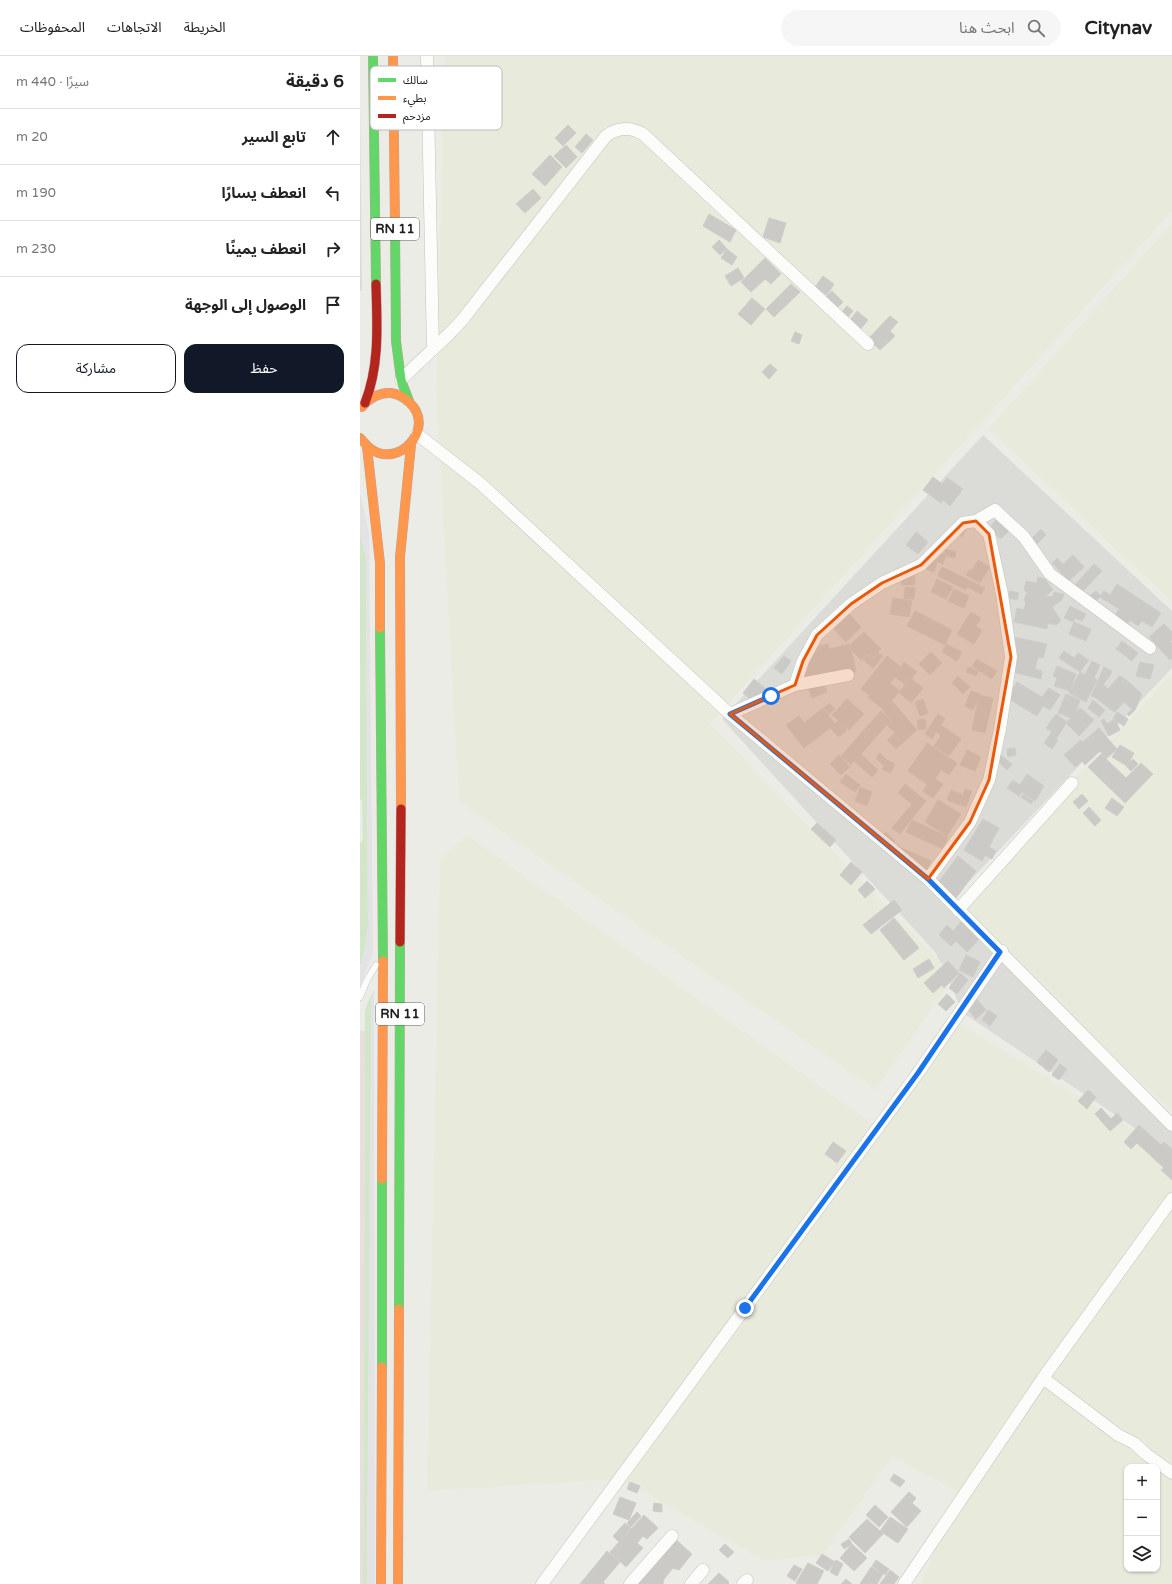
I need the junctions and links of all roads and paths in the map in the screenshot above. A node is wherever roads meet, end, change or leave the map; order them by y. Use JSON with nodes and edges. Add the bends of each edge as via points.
{"nodes":[{"id":1,"x":373,"y":56,"type":"edge"},
{"id":2,"x":393,"y":56,"type":"edge"},
{"id":3,"x":427,"y":56,"type":"edge"},
{"id":4,"x":373,"y":66,"type":"edge"},
{"id":5,"x":393,"y":66,"type":"edge"},
{"id":6,"x":427,"y":66,"type":"edge"},
{"id":7,"x":374,"y":130,"type":"edge"},
{"id":8,"x":394,"y":130,"type":"edge"},
{"id":9,"x":429,"y":130,"type":"edge"},
{"id":10,"x":868,"y":344,"type":"dead end"},
{"id":11,"x":433,"y":348,"type":"junction"},
{"id":12,"x":366,"y":352,"type":"dead end"},
{"id":13,"x":376,"y":356,"type":"junction"},
{"id":14,"x":401,"y":380,"type":"junction"},
{"id":15,"x":409,"y":401,"type":"junction"},
{"id":16,"x":362,"y":407,"type":"edge"},
{"id":17,"x":360,"y":438,"type":"edge"},
{"id":18,"x":414,"y":439,"type":"junction"},
{"id":19,"x":367,"y":447,"type":"junction"},
{"id":20,"x":365,"y":488,"type":"dead end"},
{"id":21,"x":976,"y":521,"type":"junction"},
{"id":22,"x":380,"y":563,"type":"junction"},
{"id":23,"x":1150,"y":648,"type":"dead end"},
{"id":24,"x":848,"y":675,"type":"dead end"},
{"id":25,"x":795,"y":685,"type":"junction"},
{"id":26,"x":730,"y":714,"type":"junction"},
{"id":27,"x":1072,"y":783,"type":"dead end"},
{"id":28,"x":928,"y":879,"type":"junction"},
{"id":29,"x":958,"y":910,"type":"junction"},
{"id":30,"x":1001,"y":952,"type":"junction"},
{"id":31,"x":383,"y":956,"type":"junction"},
{"id":32,"x":360,"y":997,"type":"edge"},
{"id":33,"x":1172,"y":1124,"type":"edge"},
{"id":34,"x":1172,"y":1198,"type":"edge"},
{"id":35,"x":1043,"y":1378,"type":"junction"},
{"id":36,"x":1172,"y":1473,"type":"edge"},
{"id":37,"x":672,"y":1536,"type":"dead end"},
{"id":38,"x":703,"y":1570,"type":"dead end"},
{"id":39,"x":381,"y":1584,"type":"edge"},
{"id":40,"x":398,"y":1584,"type":"edge"},
{"id":41,"x":542,"y":1584,"type":"edge"},
{"id":42,"x":630,"y":1584,"type":"edge"},
{"id":43,"x":691,"y":1584,"type":"edge"},
{"id":44,"x":904,"y":1584,"type":"edge"}],
"edges":[{"from":1,"to":4,"type":"highway","number":"RN 11"},
{"from":2,"to":5,"type":"highway","number":"RN 11"},
{"from":3,"to":6,"type":"street"},
{"from":7,"to":13,"type":"highway","number":"RN 11"},
{"from":8,"to":14,"type":"highway","number":"RN 11","via":[[396,341]]},
{"from":9,"to":11,"type":"street"},
{"from":10,"to":11,"type":"street","via":[[643,134],[627,129],[616,130],[606,136],[463,319]]},
{"from":11,"to":14,"type":"street"},
{"from":12,"to":13,"type":"highway"},
{"from":13,"to":16,"type":"highway","number":"RN 11","via":[[370,390]]},
{"from":14,"to":15,"type":"highway","number":"RN 11"},
{"from":15,"to":16,"type":"highway","via":[[398,394],[386,393],[374,396]]},
{"from":15,"to":18,"type":"highway","via":[[416,411],[419,422]]},
{"from":17,"to":19,"type":"highway"},
{"from":18,"to":19,"type":"highway","via":[[401,452],[390,455],[377,453]]},
{"from":18,"to":26,"type":"street","via":[[481,484]]},
{"from":18,"to":40,"type":"highway","number":"RN 11","via":[[400,557]]},
{"from":19,"to":22,"type":"highway","number":"RN 11"},
{"from":20,"to":22,"type":"lane"},
{"from":21,"to":23,"type":"street","via":[[995,510],[1024,537],[1050,574]]},
{"from":21,"to":25,"type":"street","via":[[963,523],[921,565],[882,583],[850,604],[817,635],[802,661]]},
{"from":21,"to":28,"type":"street","via":[[989,534],[1002,594],[1011,657],[989,780],[970,822]]},
{"from":22,"to":31,"type":"highway","number":"RN 11"},
{"from":24,"to":25,"type":"street"},
{"from":25,"to":26,"type":"street"},
{"from":26,"to":28,"type":"street"},
{"from":27,"to":29,"type":"street"},
{"from":28,"to":29,"type":"street"},
{"from":29,"to":30,"type":"street"},
{"from":30,"to":33,"type":"street"},
{"from":30,"to":41,"type":"street","via":[[918,1073]]},
{"from":31,"to":32,"type":"lane","via":[[369,976]]},
{"from":31,"to":39,"type":"highway","number":"RN 11"},
{"from":34,"to":35,"type":"street"},
{"from":35,"to":36,"type":"street"},
{"from":35,"to":44,"type":"street"},
{"from":37,"to":42,"type":"street"},
{"from":38,"to":43,"type":"street"}]}
